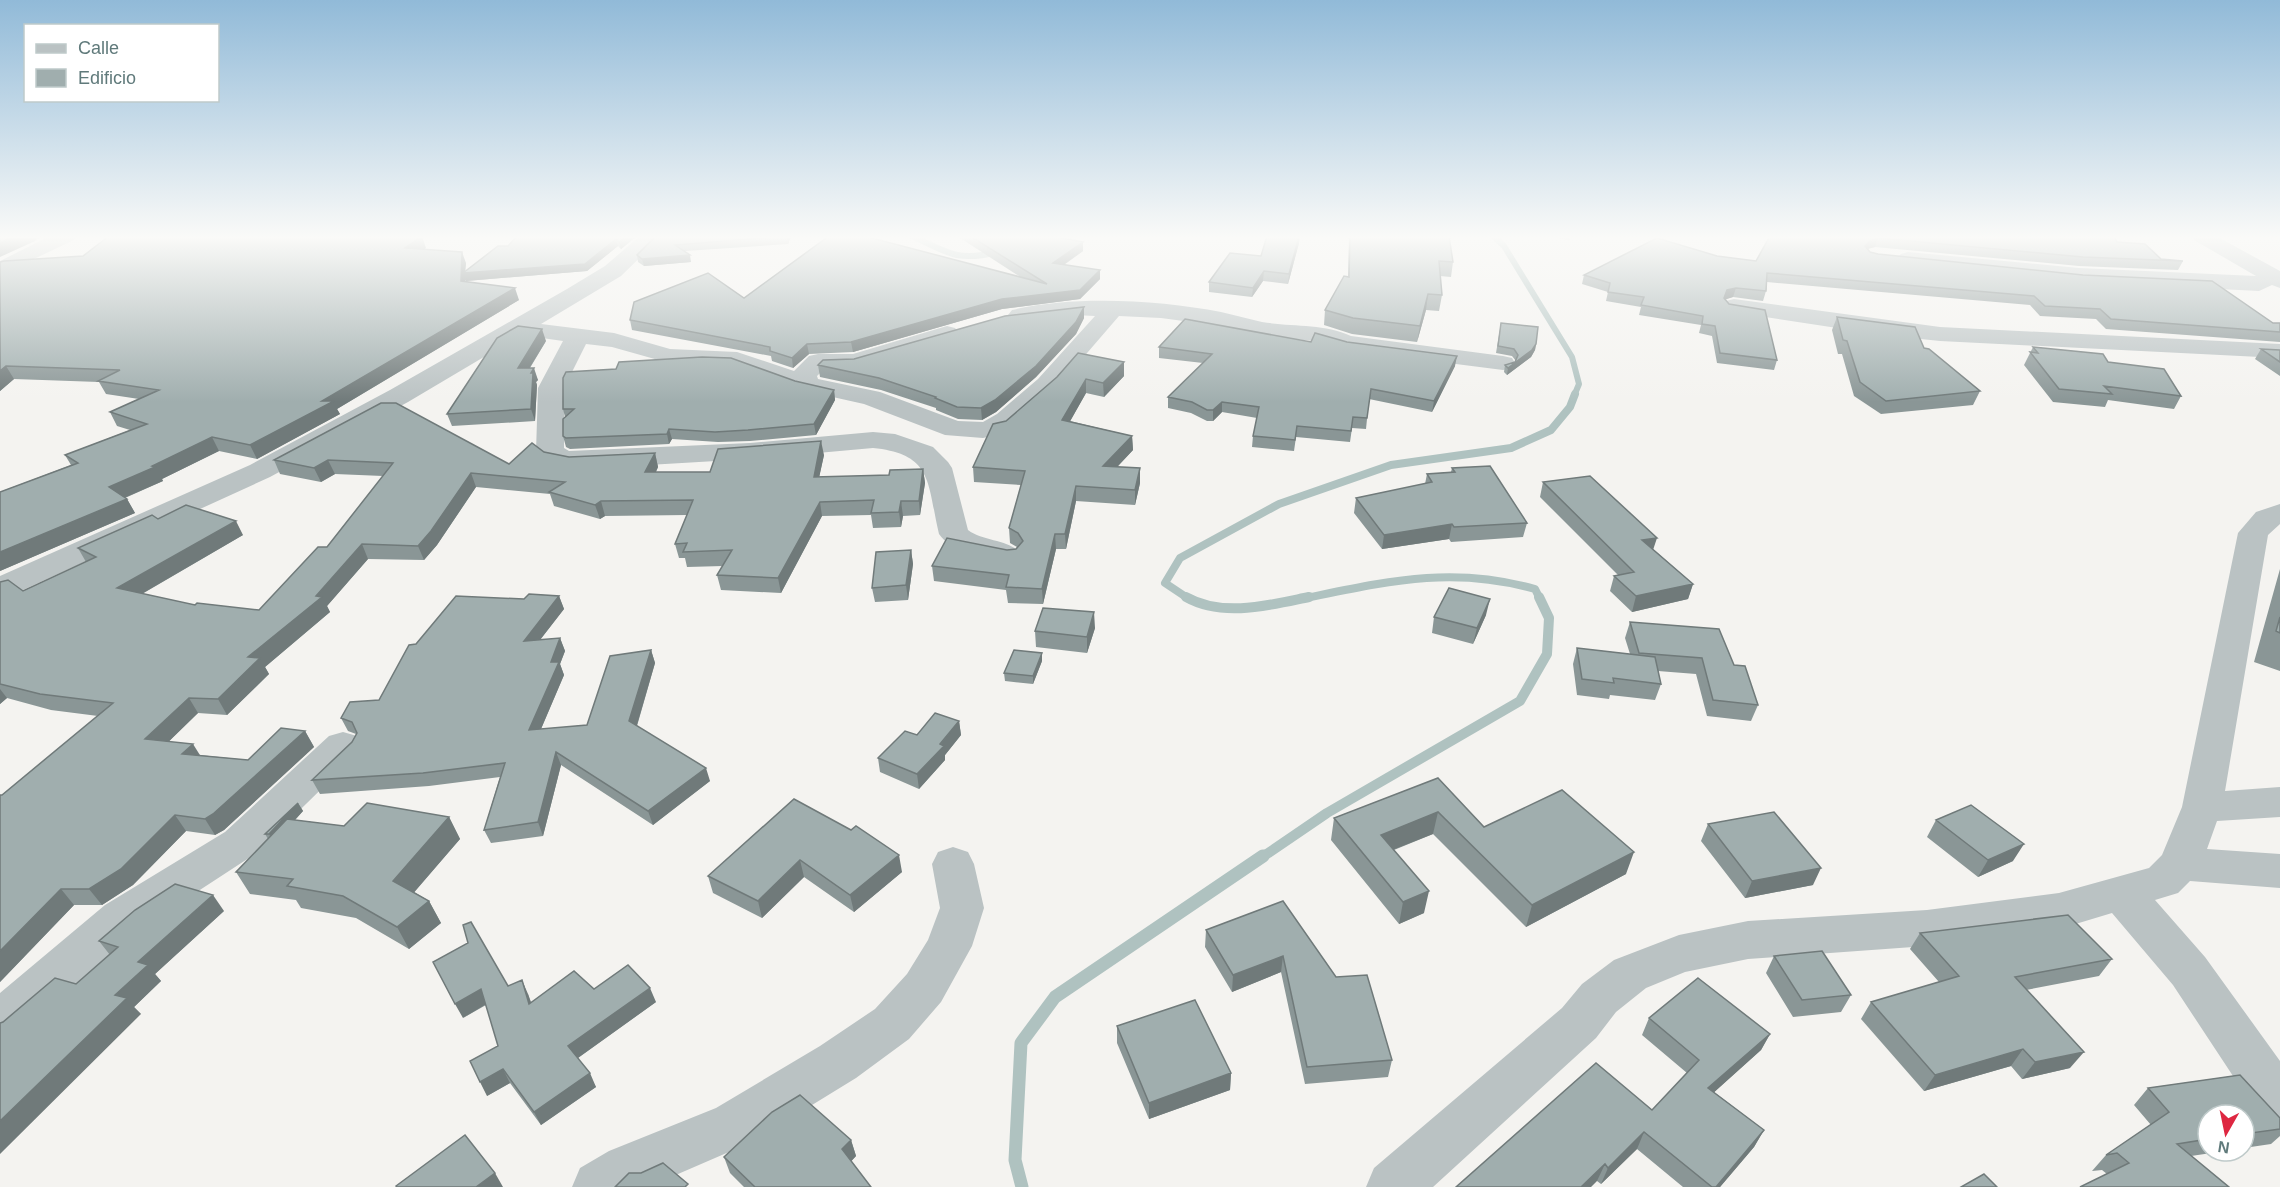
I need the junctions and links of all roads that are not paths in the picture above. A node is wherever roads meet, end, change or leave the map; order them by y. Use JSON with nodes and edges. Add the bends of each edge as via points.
{"nodes":[{"id":1,"x":579,"y":291,"type":"edge"},
{"id":2,"x":1734,"y":306,"type":"edge"},
{"id":3,"x":1114,"y":308,"type":"junction"},
{"id":4,"x":1003,"y":318,"type":"edge"},
{"id":5,"x":972,"y":327,"type":"edge"},
{"id":6,"x":518,"y":328,"type":"junction"},
{"id":7,"x":578,"y":335,"type":"junction"},
{"id":8,"x":2280,"y":351,"type":"edge"},
{"id":9,"x":1503,"y":363,"type":"edge"},
{"id":10,"x":806,"y":384,"type":"junction"},
{"id":11,"x":2280,"y":513,"type":"edge"},
{"id":12,"x":1006,"y":555,"type":"edge"},
{"id":13,"x":0,"y":588,"type":"edge"},
{"id":14,"x":343,"y":745,"type":"dead end"},
{"id":15,"x":2280,"y":802,"type":"edge"},
{"id":16,"x":2202,"y":807,"type":"junction"},
{"id":17,"x":953,"y":864,"type":"dead end"},
{"id":18,"x":2180,"y":864,"type":"junction"},
{"id":19,"x":2280,"y":871,"type":"edge"},
{"id":20,"x":2121,"y":894,"type":"junction"},
{"id":21,"x":0,"y":1022,"type":"edge"},
{"id":22,"x":2280,"y":1103,"type":"edge"},
{"id":23,"x":599,"y":1187,"type":"edge"},
{"id":24,"x":1393,"y":1187,"type":"edge"}],
"edges":[{"from":1,"to":6,"type":"street"},
{"from":2,"to":8,"type":"street","via":[[1940,334]]},
{"from":3,"to":4,"type":"street","via":[[1074,308]]},
{"from":3,"to":9,"type":"street","via":[[1221,319],[1263,329],[1329,335],[1346,343]]},
{"from":3,"to":10,"type":"street","via":[[1047,384],[990,429],[955,429],[870,398]]},
{"from":5,"to":10,"type":"street","via":[[855,362],[818,361],[804,374]]},
{"from":6,"to":7,"type":"street"},
{"from":6,"to":13,"type":"street","via":[[260,471]]},
{"from":7,"to":10,"type":"street","via":[[669,356],[737,359]]},
{"from":7,"to":12,"type":"street","via":[[551,388],[550,452],[562,459],[645,458],[873,440],[895,442],[923,453],[938,468],[954,534],[965,543]]},
{"from":11,"to":16,"type":"street","via":[[2267,518],[2253,533]]},
{"from":14,"to":21,"type":"street","via":[[240,843],[121,918]]},
{"from":15,"to":16,"type":"street"},
{"from":16,"to":18,"type":"street"},
{"from":17,"to":23,"type":"street","via":[[962,908],[950,946],[924,988],[892,1024],[734,1125],[628,1169]]},
{"from":18,"to":19,"type":"street"},
{"from":18,"to":20,"type":"street","via":[[2163,881]]},
{"from":20,"to":22,"type":"street","via":[[2189,971]]},
{"from":20,"to":24,"type":"street","via":[[2059,911],[1927,928],[1748,940],[1679,954],[1630,974],[1599,998],[1579,1023]]}]}
